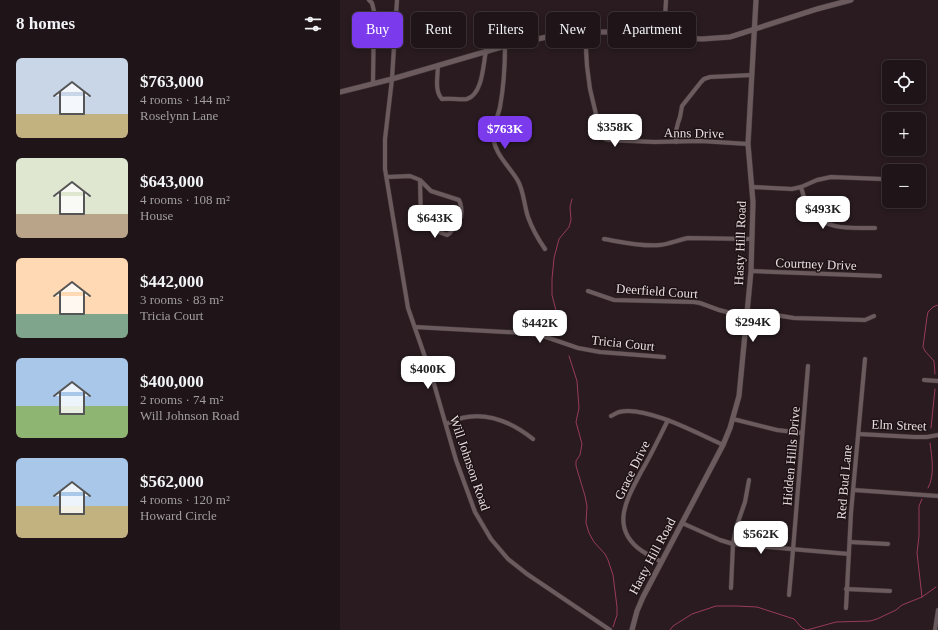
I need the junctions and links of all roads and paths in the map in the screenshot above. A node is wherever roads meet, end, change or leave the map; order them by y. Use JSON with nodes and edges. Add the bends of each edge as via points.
{"nodes":[{"id":1,"x":369,"y":0,"type":"edge"},
{"id":2,"x":397,"y":0,"type":"edge"},
{"id":3,"x":666,"y":0,"type":"edge"},
{"id":4,"x":756,"y":0,"type":"edge"},
{"id":5,"x":851,"y":0,"type":"edge"},
{"id":6,"x":665,"y":12,"type":"edge"},
{"id":7,"x":755,"y":30,"type":"junction"},
{"id":8,"x":696,"y":39,"type":"edge"},
{"id":9,"x":497,"y":48,"type":"edge"},
{"id":10,"x":505,"y":48,"type":"edge"},
{"id":11,"x":586,"y":48,"type":"edge"},
{"id":12,"x":486,"y":51,"type":"junction"},
{"id":13,"x":438,"y":65,"type":"junction"},
{"id":14,"x":752,"y":75,"type":"junction"},
{"id":15,"x":392,"y":79,"type":"junction"},
{"id":16,"x":373,"y":84,"type":"junction"},
{"id":17,"x":340,"y":92,"type":"edge"},
{"id":18,"x":676,"y":142,"type":"junction"},
{"id":19,"x":748,"y":144,"type":"junction"},
{"id":20,"x":387,"y":177,"type":"junction"},
{"id":21,"x":882,"y":179,"type":"dead end"},
{"id":22,"x":420,"y":180,"type":"junction"},
{"id":23,"x":752,"y":187,"type":"junction"},
{"id":24,"x":801,"y":187,"type":"junction"},
{"id":25,"x":875,"y":228,"type":"dead end"},
{"id":26,"x":604,"y":239,"type":"dead end"},
{"id":27,"x":752,"y":239,"type":"junction"},
{"id":28,"x":545,"y":249,"type":"dead end"},
{"id":29,"x":751,"y":271,"type":"junction"},
{"id":30,"x":880,"y":276,"type":"dead end"},
{"id":31,"x":588,"y":291,"type":"dead end"},
{"id":32,"x":747,"y":313,"type":"junction"},
{"id":33,"x":874,"y":316,"type":"dead end"},
{"id":34,"x":415,"y":327,"type":"junction"},
{"id":35,"x":664,"y":357,"type":"dead end"},
{"id":36,"x":865,"y":358,"type":"dead end"},
{"id":37,"x":808,"y":366,"type":"dead end"},
{"id":38,"x":924,"y":380,"type":"dead end"},
{"id":39,"x":938,"y":381,"type":"edge"},
{"id":40,"x":611,"y":416,"type":"dead end"},
{"id":41,"x":733,"y":419,"type":"junction"},
{"id":42,"x":668,"y":420,"type":"junction"},
{"id":43,"x":446,"y":424,"type":"junction"},
{"id":44,"x":802,"y":433,"type":"junction"},
{"id":45,"x":859,"y":434,"type":"junction"},
{"id":46,"x":938,"y":435,"type":"edge"},
{"id":47,"x":533,"y":439,"type":"dead end"},
{"id":48,"x":723,"y":445,"type":"junction"},
{"id":49,"x":748,"y":480,"type":"dead end"},
{"id":50,"x":854,"y":490,"type":"junction"},
{"id":51,"x":938,"y":496,"type":"edge"},
{"id":52,"x":682,"y":523,"type":"junction"},
{"id":53,"x":850,"y":542,"type":"junction"},
{"id":54,"x":734,"y":544,"type":"junction"},
{"id":55,"x":888,"y":544,"type":"dead end"},
{"id":56,"x":793,"y":550,"type":"junction"},
{"id":57,"x":849,"y":554,"type":"junction"},
{"id":58,"x":661,"y":562,"type":"junction"},
{"id":59,"x":731,"y":588,"type":"dead end"},
{"id":60,"x":846,"y":589,"type":"junction"},
{"id":61,"x":890,"y":591,"type":"dead end"},
{"id":62,"x":789,"y":595,"type":"dead end"},
{"id":63,"x":846,"y":608,"type":"dead end"},
{"id":64,"x":938,"y":610,"type":"edge"},
{"id":65,"x":610,"y":630,"type":"edge"},
{"id":66,"x":632,"y":630,"type":"edge"},
{"id":67,"x":935,"y":630,"type":"edge"}],
"edges":[{"from":1,"to":16,"type":"street","via":[[374,11]]},
{"from":2,"to":15,"type":"street","name":"Will Johnson Road"},
{"from":3,"to":6,"type":"street"},
{"from":4,"to":7,"type":"street","name":"Hasty Hill Road"},
{"from":5,"to":7,"type":"street"},
{"from":7,"to":8,"type":"street","via":[[730,37]]},
{"from":7,"to":14,"type":"street","name":"Hasty Hill Road"},
{"from":9,"to":12,"type":"street"},
{"from":10,"to":28,"type":"street","via":[[504,87],[493,133],[494,144],[502,161],[519,183],[528,217]]},
{"from":11,"to":18,"type":"street","name":"Anns Drive","via":[[590,89],[603,137],[617,140]]},
{"from":12,"to":13,"type":"street"},
{"from":12,"to":13,"type":"street","via":[[478,89],[466,99],[440,97]]},
{"from":13,"to":15,"type":"street"},
{"from":14,"to":18,"type":"street","via":[[704,79],[682,106],[676,126]]},
{"from":14,"to":19,"type":"street","name":"Hasty Hill Road"},
{"from":15,"to":16,"type":"street"},
{"from":15,"to":20,"type":"street","name":"Will Johnson Road","via":[[385,139]]},
{"from":16,"to":17,"type":"street"},
{"from":18,"to":19,"type":"street","name":"Anns Drive"},
{"from":19,"to":23,"type":"street","name":"Hasty Hill Road"},
{"from":20,"to":22,"type":"street","via":[[410,176]]},
{"from":20,"to":34,"type":"street","name":"Will Johnson Road","via":[[408,308]]},
{"from":21,"to":24,"type":"street","via":[[831,176]]},
{"from":22,"to":22,"type":"street","via":[[421,223],[423,226],[450,234],[454,221],[461,217],[462,205],[459,200],[431,191]]},
{"from":23,"to":24,"type":"street"},
{"from":23,"to":27,"type":"street","name":"Hasty Hill Road"},
{"from":24,"to":25,"type":"street","via":[[809,208],[830,225]]},
{"from":26,"to":27,"type":"street","via":[[660,245],[688,238]]},
{"from":27,"to":29,"type":"street","name":"Hasty Hill Road"},
{"from":29,"to":30,"type":"street","name":"Courtney Drive"},
{"from":29,"to":32,"type":"street","name":"Hasty Hill Road"},
{"from":31,"to":32,"type":"street","name":"Deerfield Court","via":[[614,300],[694,302],[719,310]]},
{"from":32,"to":33,"type":"street","name":"Deerfield Court","via":[[794,318],[865,320]]},
{"from":32,"to":41,"type":"street","name":"Hasty Hill Road","via":[[739,396]]},
{"from":34,"to":35,"type":"street","name":"Tricia Court","via":[[525,333],[600,352]]},
{"from":34,"to":43,"type":"street","name":"Will Johnson Road"},
{"from":36,"to":45,"type":"street","name":"Red Bud Lane"},
{"from":37,"to":44,"type":"street","name":"Hidden Hills Drive"},
{"from":38,"to":39,"type":"street"},
{"from":40,"to":42,"type":"street","via":[[629,411]]},
{"from":41,"to":44,"type":"street","via":[[771,429]]},
{"from":41,"to":48,"type":"street","name":"Hasty Hill Road"},
{"from":42,"to":48,"type":"street"},
{"from":42,"to":58,"type":"street","name":"Grace Drive","via":[[629,495],[623,516],[626,531],[632,542]]},
{"from":43,"to":47,"type":"street","via":[[467,417],[488,417],[505,422]]},
{"from":43,"to":65,"type":"street","name":"Will Johnson Road","via":[[456,460],[476,512],[491,539],[517,567]]},
{"from":44,"to":56,"type":"street","name":"Hidden Hills Drive"},
{"from":45,"to":46,"type":"street","name":"Elm Street","via":[[914,438]]},
{"from":45,"to":50,"type":"street","name":"Red Bud Lane"},
{"from":48,"to":52,"type":"street","name":"Hasty Hill Road"},
{"from":49,"to":54,"type":"street"},
{"from":50,"to":51,"type":"street"},
{"from":50,"to":53,"type":"street","name":"Red Bud Lane"},
{"from":52,"to":54,"type":"street"},
{"from":52,"to":58,"type":"street","name":"Hasty Hill Road"},
{"from":53,"to":55,"type":"street"},
{"from":53,"to":57,"type":"street","name":"Red Bud Lane"},
{"from":54,"to":56,"type":"street"},
{"from":54,"to":59,"type":"street"},
{"from":56,"to":57,"type":"street"},
{"from":56,"to":62,"type":"street","name":"Hidden Hills Drive"},
{"from":57,"to":60,"type":"street","name":"Red Bud Lane"},
{"from":58,"to":66,"type":"street","name":"Hasty Hill Road","via":[[636,611]]},
{"from":60,"to":61,"type":"street"},
{"from":60,"to":63,"type":"street","name":"Red Bud Lane"},
{"from":64,"to":67,"type":"street"}]}
